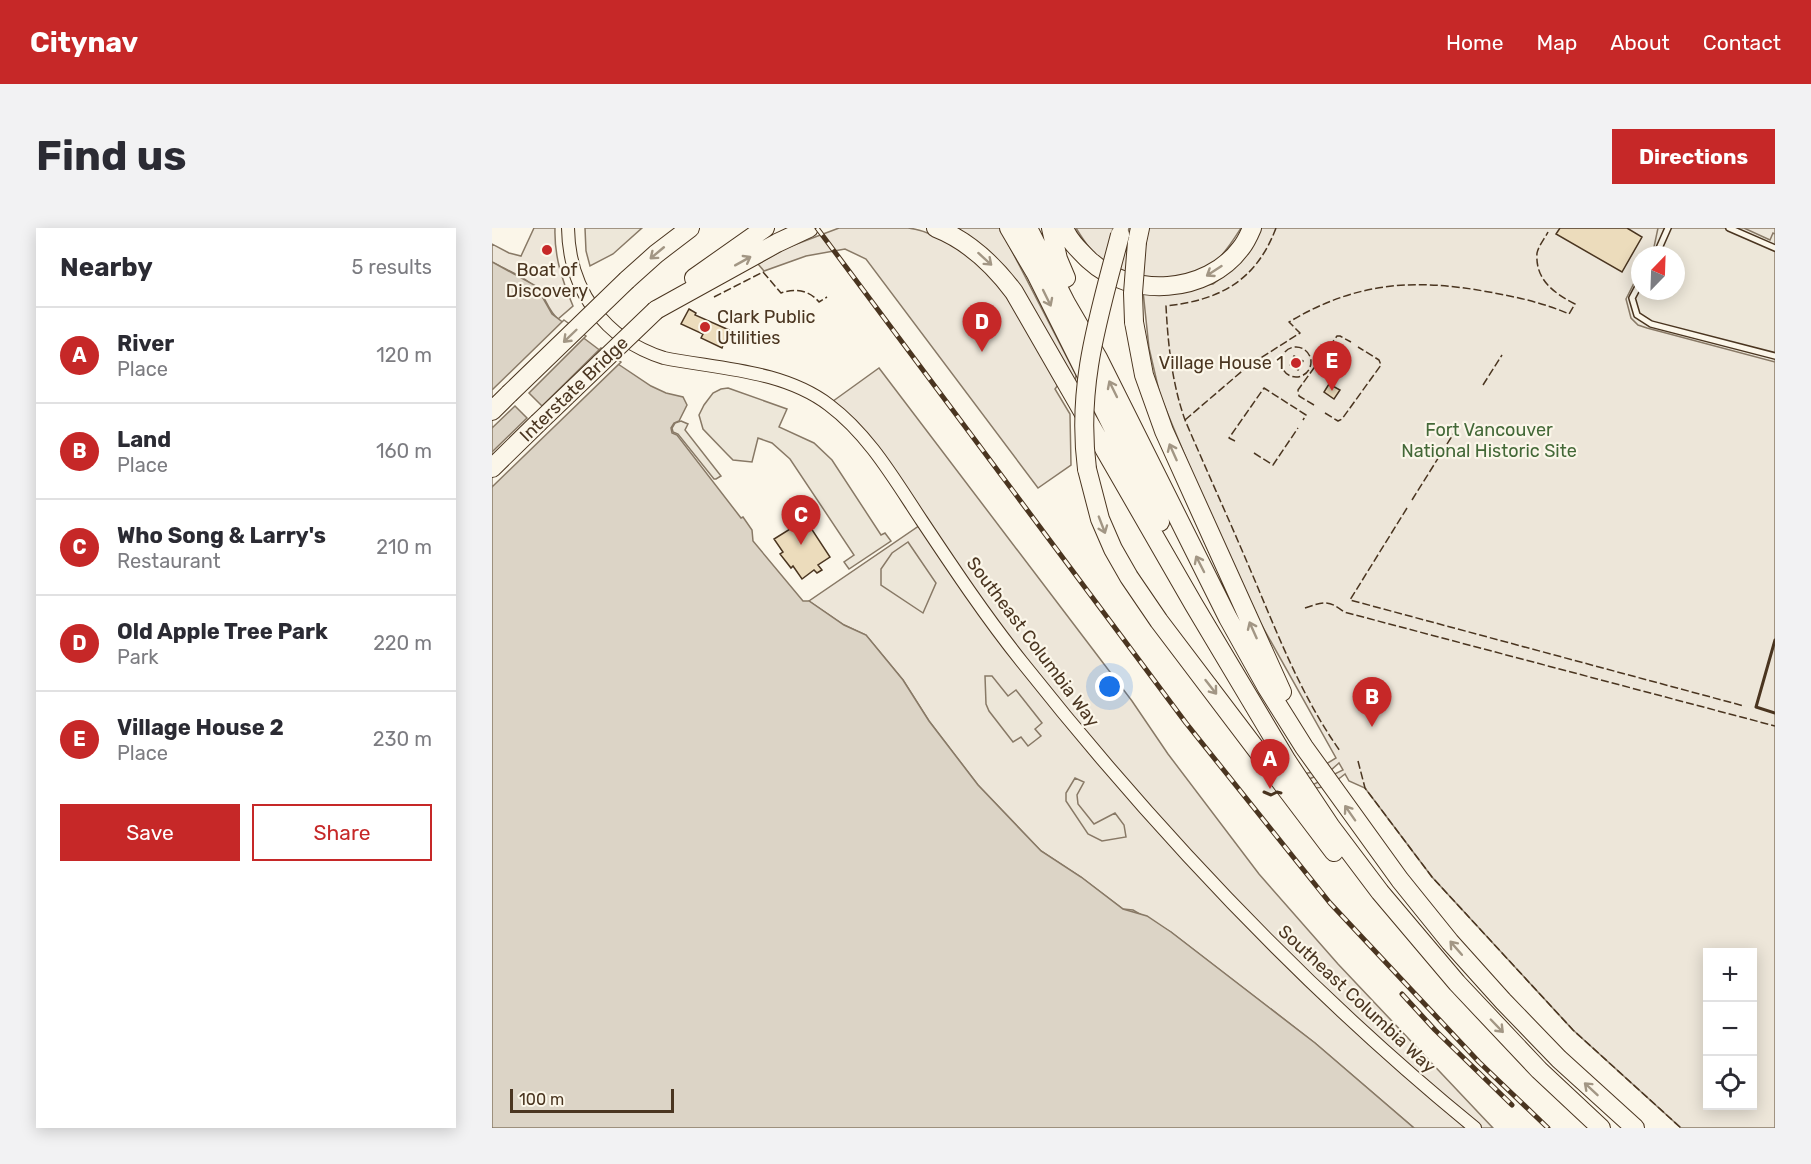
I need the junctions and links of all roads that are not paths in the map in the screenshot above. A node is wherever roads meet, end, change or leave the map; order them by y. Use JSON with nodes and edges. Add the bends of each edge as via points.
{"nodes":[{"id":1,"x":568,"y":228,"type":"edge"},
{"id":2,"x":690,"y":228,"type":"edge"},
{"id":3,"x":765,"y":228,"type":"edge"},
{"id":4,"x":809,"y":228,"type":"edge"},
{"id":5,"x":936,"y":228,"type":"edge"},
{"id":6,"x":1009,"y":228,"type":"edge"},
{"id":7,"x":1028,"y":228,"type":"edge"},
{"id":8,"x":1052,"y":228,"type":"edge"},
{"id":9,"x":1064,"y":228,"type":"edge"},
{"id":10,"x":1252,"y":228,"type":"edge"},
{"id":11,"x":1668,"y":228,"type":"edge"},
{"id":12,"x":1729,"y":228,"type":"edge"},
{"id":13,"x":1121,"y":232,"type":"edge"},
{"id":14,"x":1139,"y":235,"type":"edge"},
{"id":15,"x":1660,"y":246,"type":"edge"},
{"id":16,"x":1775,"y":248,"type":"edge"},
{"id":17,"x":1632,"y":300,"type":"edge"},
{"id":18,"x":656,"y":310,"type":"junction"},
{"id":19,"x":1775,"y":356,"type":"edge"},
{"id":20,"x":1098,"y":358,"type":"junction"},
{"id":21,"x":492,"y":411,"type":"edge"},
{"id":22,"x":492,"y":468,"type":"edge"},
{"id":23,"x":1226,"y":656,"type":"junction"},
{"id":24,"x":1326,"y":777,"type":"junction"},
{"id":25,"x":1457,"y":983,"type":"junction"},
{"id":26,"x":1475,"y":1128,"type":"edge"},
{"id":27,"x":1601,"y":1128,"type":"edge"},
{"id":28,"x":1635,"y":1128,"type":"edge"}],
"edges":[{"from":1,"to":26,"type":"street","name":"Southeast Columbia Way","via":[[569,252],[579,282],[595,310],[624,339],[664,358],[792,385],[820,398],[856,428],[1018,658],[1166,834],[1320,992]]},
{"from":2,"to":21,"type":"highway","one_way":true,"bridge":true,"via":[[627,280]]},
{"from":3,"to":18,"type":"highway","via":[[701,272]]},
{"from":18,"to":4,"type":"highway","one_way":true},
{"from":5,"to":23,"type":"highway","one_way":true,"via":[[976,251],[1014,292]]},
{"from":6,"to":23,"type":"highway","one_way":true,"via":[[1041,284]]},
{"from":7,"to":20,"type":"highway"},
{"from":8,"to":20,"type":"highway","via":[[1058,259]]},
{"from":10,"to":9,"type":"highway","one_way":true,"via":[[1241,249],[1211,274],[1187,284],[1163,286],[1119,279],[1098,268]]},
{"from":11,"to":15,"type":"lane"},
{"from":12,"to":16,"type":"lane"},
{"from":13,"to":25,"type":"highway","one_way":true,"bridge":true,"via":[[1095,333],[1083,416],[1087,469],[1106,535],[1148,605],[1389,922],[1424,958]]},
{"from":24,"to":14,"type":"highway","one_way":true,"bridge":true,"via":[[1275,678],[1164,430],[1144,375],[1134,322]]},
{"from":17,"to":19,"type":"lane","via":[[1637,315],[1651,324]]},
{"from":18,"to":22,"type":"highway","name":"Interstate Bridge","bridge":true},
{"from":24,"to":20,"type":"highway","one_way":true,"via":[[1286,721],[1228,618]]},
{"from":23,"to":25,"type":"highway","via":[[1331,827]]},
{"from":28,"to":24,"type":"highway","one_way":true,"via":[[1559,1059],[1470,964],[1400,880]]},
{"from":25,"to":27,"type":"highway","one_way":true}]}
